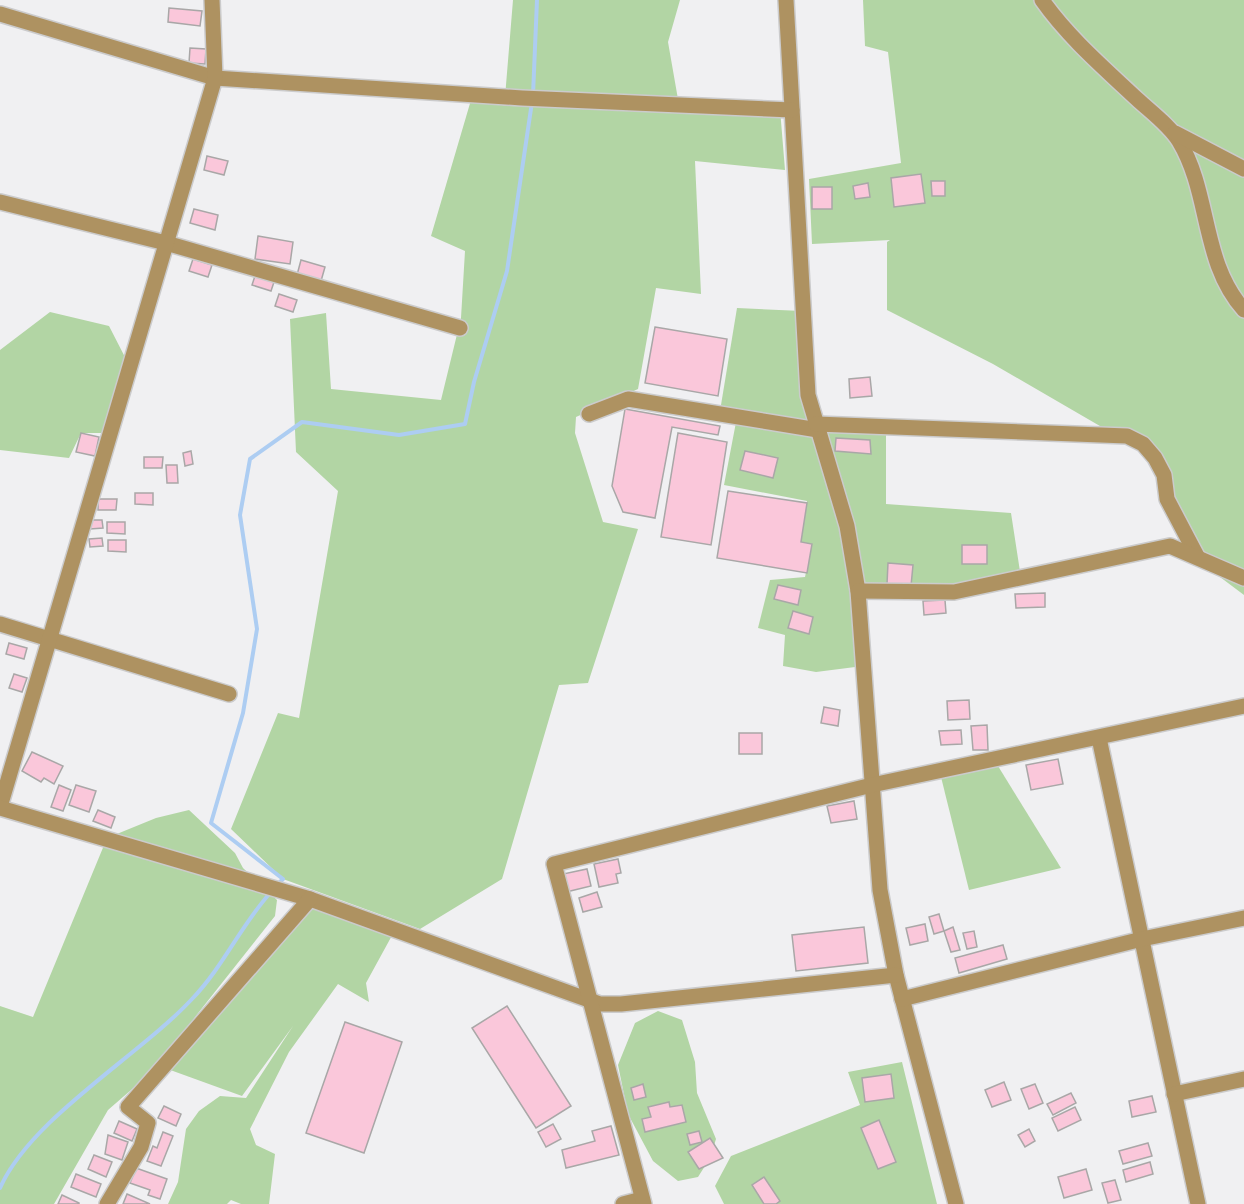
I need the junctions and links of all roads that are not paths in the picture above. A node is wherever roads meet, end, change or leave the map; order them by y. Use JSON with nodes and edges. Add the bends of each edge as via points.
{"nodes":[{"id":1,"x":212,"y":0,"type":"edge"},
{"id":2,"x":786,"y":0,"type":"edge"},
{"id":3,"x":1042,"y":0,"type":"edge"},
{"id":4,"x":0,"y":14,"type":"edge"},
{"id":5,"x":215,"y":78,"type":"junction"},
{"id":6,"x":792,"y":110,"type":"junction"},
{"id":7,"x":1170,"y":130,"type":"junction"},
{"id":8,"x":1244,"y":169,"type":"edge"},
{"id":9,"x":0,"y":202,"type":"edge"},
{"id":10,"x":166,"y":243,"type":"junction"},
{"id":11,"x":1244,"y":310,"type":"edge"},
{"id":12,"x":460,"y":328,"type":"dead end"},
{"id":13,"x":589,"y":414,"type":"dead end"},
{"id":14,"x":817,"y":427,"type":"junction"},
{"id":15,"x":1197,"y":556,"type":"junction"},
{"id":16,"x":1244,"y":578,"type":"edge"},
{"id":17,"x":858,"y":591,"type":"junction"},
{"id":18,"x":0,"y":624,"type":"edge"},
{"id":19,"x":48,"y":638,"type":"junction"},
{"id":20,"x":229,"y":694,"type":"dead end"},
{"id":21,"x":1244,"y":706,"type":"edge"},
{"id":22,"x":1099,"y":738,"type":"junction"},
{"id":23,"x":872,"y":785,"type":"junction"},
{"id":24,"x":0,"y":807,"type":"edge"},
{"id":25,"x":310,"y":899,"type":"junction"},
{"id":26,"x":1244,"y":918,"type":"edge"},
{"id":27,"x":1142,"y":939,"type":"junction"},
{"id":28,"x":896,"y":975,"type":"junction"},
{"id":29,"x":588,"y":999,"type":"junction"},
{"id":30,"x":902,"y":999,"type":"junction"},
{"id":31,"x":1244,"y":1079,"type":"edge"},
{"id":32,"x":1174,"y":1094,"type":"junction"},
{"id":33,"x":643,"y":1201,"type":"edge"},
{"id":34,"x":107,"y":1204,"type":"edge"},
{"id":35,"x":623,"y":1204,"type":"edge"},
{"id":36,"x":956,"y":1204,"type":"edge"},
{"id":37,"x":1198,"y":1204,"type":"edge"}],
"edges":[{"from":1,"to":5,"type":"street"},
{"from":2,"to":6,"type":"street"},
{"from":3,"to":7,"type":"street","via":[[1086,51]]},
{"from":4,"to":5,"type":"street"},
{"from":5,"to":6,"type":"street","via":[[522,99]]},
{"from":5,"to":10,"type":"street"},
{"from":6,"to":14,"type":"street","via":[[805,370]]},
{"from":7,"to":8,"type":"street"},
{"from":7,"to":11,"type":"street","via":[[1194,171],[1218,268]]},
{"from":9,"to":10,"type":"street"},
{"from":10,"to":12,"type":"street"},
{"from":10,"to":19,"type":"street"},
{"from":13,"to":14,"type":"street","via":[[628,399]]},
{"from":14,"to":15,"type":"street","via":[[1127,436],[1143,444],[1155,459],[1164,475],[1167,499]]},
{"from":14,"to":17,"type":"street","via":[[847,526]]},
{"from":15,"to":16,"type":"street"},
{"from":15,"to":17,"type":"street","via":[[1170,546],[954,592]]},
{"from":17,"to":23,"type":"street"},
{"from":18,"to":19,"type":"street"},
{"from":19,"to":20,"type":"street"},
{"from":19,"to":24,"type":"street"},
{"from":21,"to":22,"type":"street"},
{"from":22,"to":23,"type":"street"},
{"from":22,"to":27,"type":"street"},
{"from":23,"to":28,"type":"street","via":[[880,890]]},
{"from":23,"to":29,"type":"street","via":[[554,864]]},
{"from":24,"to":25,"type":"street"},
{"from":25,"to":29,"type":"street"},
{"from":25,"to":34,"type":"street","via":[[128,1107],[148,1123],[141,1147]]},
{"from":26,"to":27,"type":"street"},
{"from":27,"to":30,"type":"street"},
{"from":27,"to":32,"type":"street"},
{"from":28,"to":29,"type":"street","via":[[621,1004],[600,1004]]},
{"from":28,"to":30,"type":"street"},
{"from":29,"to":33,"type":"street"},
{"from":30,"to":36,"type":"street"},
{"from":31,"to":32,"type":"street"},
{"from":32,"to":37,"type":"street"},
{"from":33,"to":35,"type":"street"}]}
